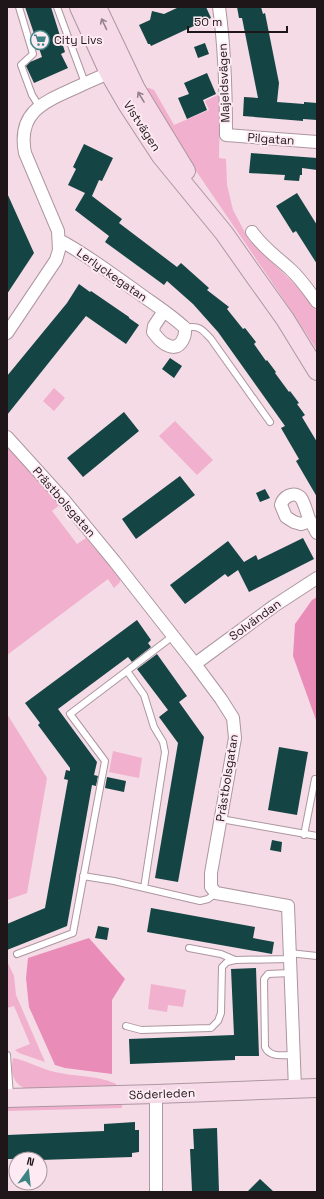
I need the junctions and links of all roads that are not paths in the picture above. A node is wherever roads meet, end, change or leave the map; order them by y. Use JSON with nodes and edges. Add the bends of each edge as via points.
{"nodes":[{"id":1,"x":19,"y":7,"type":"edge"},
{"id":2,"x":57,"y":7,"type":"edge"},
{"id":3,"x":79,"y":7,"type":"edge"},
{"id":4,"x":97,"y":7,"type":"edge"},
{"id":5,"x":219,"y":7,"type":"edge"},
{"id":6,"x":117,"y":69,"type":"junction"},
{"id":7,"x":85,"y":84,"type":"junction"},
{"id":8,"x":39,"y":106,"type":"junction"},
{"id":9,"x":226,"y":136,"type":"joint"},
{"id":10,"x":317,"y":142,"type":"edge"},
{"id":11,"x":252,"y":232,"type":"dead end"},
{"id":12,"x":59,"y":240,"type":"junction"},
{"id":13,"x":317,"y":302,"type":"edge"},
{"id":14,"x":164,"y":311,"type":"junction"},
{"id":15,"x":185,"y":328,"type":"junction"},
{"id":16,"x":7,"y":333,"type":"edge"},
{"id":17,"x":317,"y":370,"type":"edge"},
{"id":18,"x":270,"y":422,"type":"dead end"},
{"id":19,"x":7,"y":437,"type":"edge"},
{"id":20,"x":310,"y":520,"type":"dead end"},
{"id":21,"x":317,"y":533,"type":"edge"},
{"id":22,"x":317,"y":578,"type":"edge"},
{"id":23,"x":173,"y":636,"type":"junction"},
{"id":24,"x":195,"y":664,"type":"junction"},
{"id":25,"x":127,"y":671,"type":"junction"},
{"id":26,"x":315,"y":779,"type":"dead end"},
{"id":27,"x":220,"y":819,"type":"junction"},
{"id":28,"x":304,"y":835,"type":"junction"},
{"id":29,"x":317,"y":836,"type":"edge"},
{"id":30,"x":83,"y":876,"type":"junction"},
{"id":31,"x":144,"y":888,"type":"junction"},
{"id":32,"x":216,"y":893,"type":"junction"},
{"id":33,"x":189,"y":948,"type":"dead end"},
{"id":34,"x":17,"y":954,"type":"dead end"},
{"id":35,"x":289,"y":956,"type":"junction"},
{"id":36,"x":317,"y":956,"type":"edge"},
{"id":37,"x":235,"y":960,"type":"junction"},
{"id":38,"x":290,"y":973,"type":"junction"},
{"id":39,"x":126,"y":1026,"type":"dead end"},
{"id":40,"x":7,"y":1055,"type":"edge"},
{"id":41,"x":294,"y":1055,"type":"junction"},
{"id":42,"x":317,"y":1088,"type":"edge"},
{"id":43,"x":295,"y":1089,"type":"junction"},
{"id":44,"x":156,"y":1094,"type":"junction"},
{"id":45,"x":8,"y":1098,"type":"edge"},
{"id":46,"x":156,"y":1192,"type":"edge"}],
"edges":[{"from":1,"to":8,"type":"lane","via":[[33,54],[21,65]]},
{"from":2,"to":7,"type":"lane"},
{"from":3,"to":6,"type":"main road","name":"Vistvägen"},
{"from":6,"to":4,"type":"main road","name":"Vistvägen","one_way":true},
{"from":5,"to":9,"type":"street","name":"Majeldsvägen","via":[[226,99]]},
{"from":6,"to":7,"type":"street"},
{"from":6,"to":17,"type":"main road","name":"Vistvägen","via":[[127,104],[161,156],[224,233]]},
{"from":7,"to":8,"type":"street"},
{"from":8,"to":12,"type":"street","via":[[26,126],[24,148],[58,231]]},
{"from":9,"to":10,"type":"street","name":"Pilgatan"},
{"from":11,"to":13,"type":"street","via":[[259,243],[290,270]]},
{"from":12,"to":14,"type":"street","name":"Lerlyckegatan"},
{"from":12,"to":16,"type":"street","via":[[56,260]]},
{"from":14,"to":15,"type":"street","name":"Lerlyckegatan"},
{"from":14,"to":15,"type":"street","via":[[153,332],[160,340],[168,346],[175,347],[184,339]]},
{"from":15,"to":18,"type":"lane","via":[[194,326],[211,339]]},
{"from":19,"to":23,"type":"street","name":"Prästbolsgatan","via":[[64,500]]},
{"from":20,"to":21,"type":"street"},
{"from":22,"to":24,"type":"street","name":"Solvändan"},
{"from":23,"to":24,"type":"street","name":"Prästbolsgatan"},
{"from":23,"to":25,"type":"lane"},
{"from":24,"to":27,"type":"street","name":"Prästbolsgatan","via":[[233,718],[235,738]]},
{"from":25,"to":30,"type":"lane","via":[[70,714],[105,761]]},
{"from":25,"to":31,"type":"lane","via":[[144,695],[165,752]]},
{"from":26,"to":28,"type":"lane"},
{"from":27,"to":28,"type":"lane"},
{"from":27,"to":32,"type":"street","name":"Prästbolsgatan","via":[[210,880],[211,887]]},
{"from":28,"to":29,"type":"lane"},
{"from":30,"to":31,"type":"lane"},
{"from":30,"to":34,"type":"lane","via":[[73,933]]},
{"from":31,"to":32,"type":"lane","via":[[200,901]]},
{"from":32,"to":35,"type":"street","via":[[288,906]]},
{"from":33,"to":37,"type":"lane","via":[[221,954]]},
{"from":35,"to":36,"type":"lane"},
{"from":35,"to":37,"type":"lane"},
{"from":35,"to":38,"type":"street"},
{"from":37,"to":39,"type":"lane","via":[[227,962],[222,967],[221,1013],[211,1028],[141,1030]]},
{"from":38,"to":41,"type":"street"},
{"from":38,"to":41,"type":"lane","via":[[268,974],[264,979],[265,1047],[267,1052],[275,1055]]},
{"from":40,"to":45,"type":"lane"},
{"from":41,"to":43,"type":"street"},
{"from":42,"to":43,"type":"main road","name":"Söderleden"},
{"from":43,"to":44,"type":"main road","name":"Söderleden"},
{"from":44,"to":45,"type":"main road","name":"Söderleden"},
{"from":44,"to":46,"type":"street"}]}
